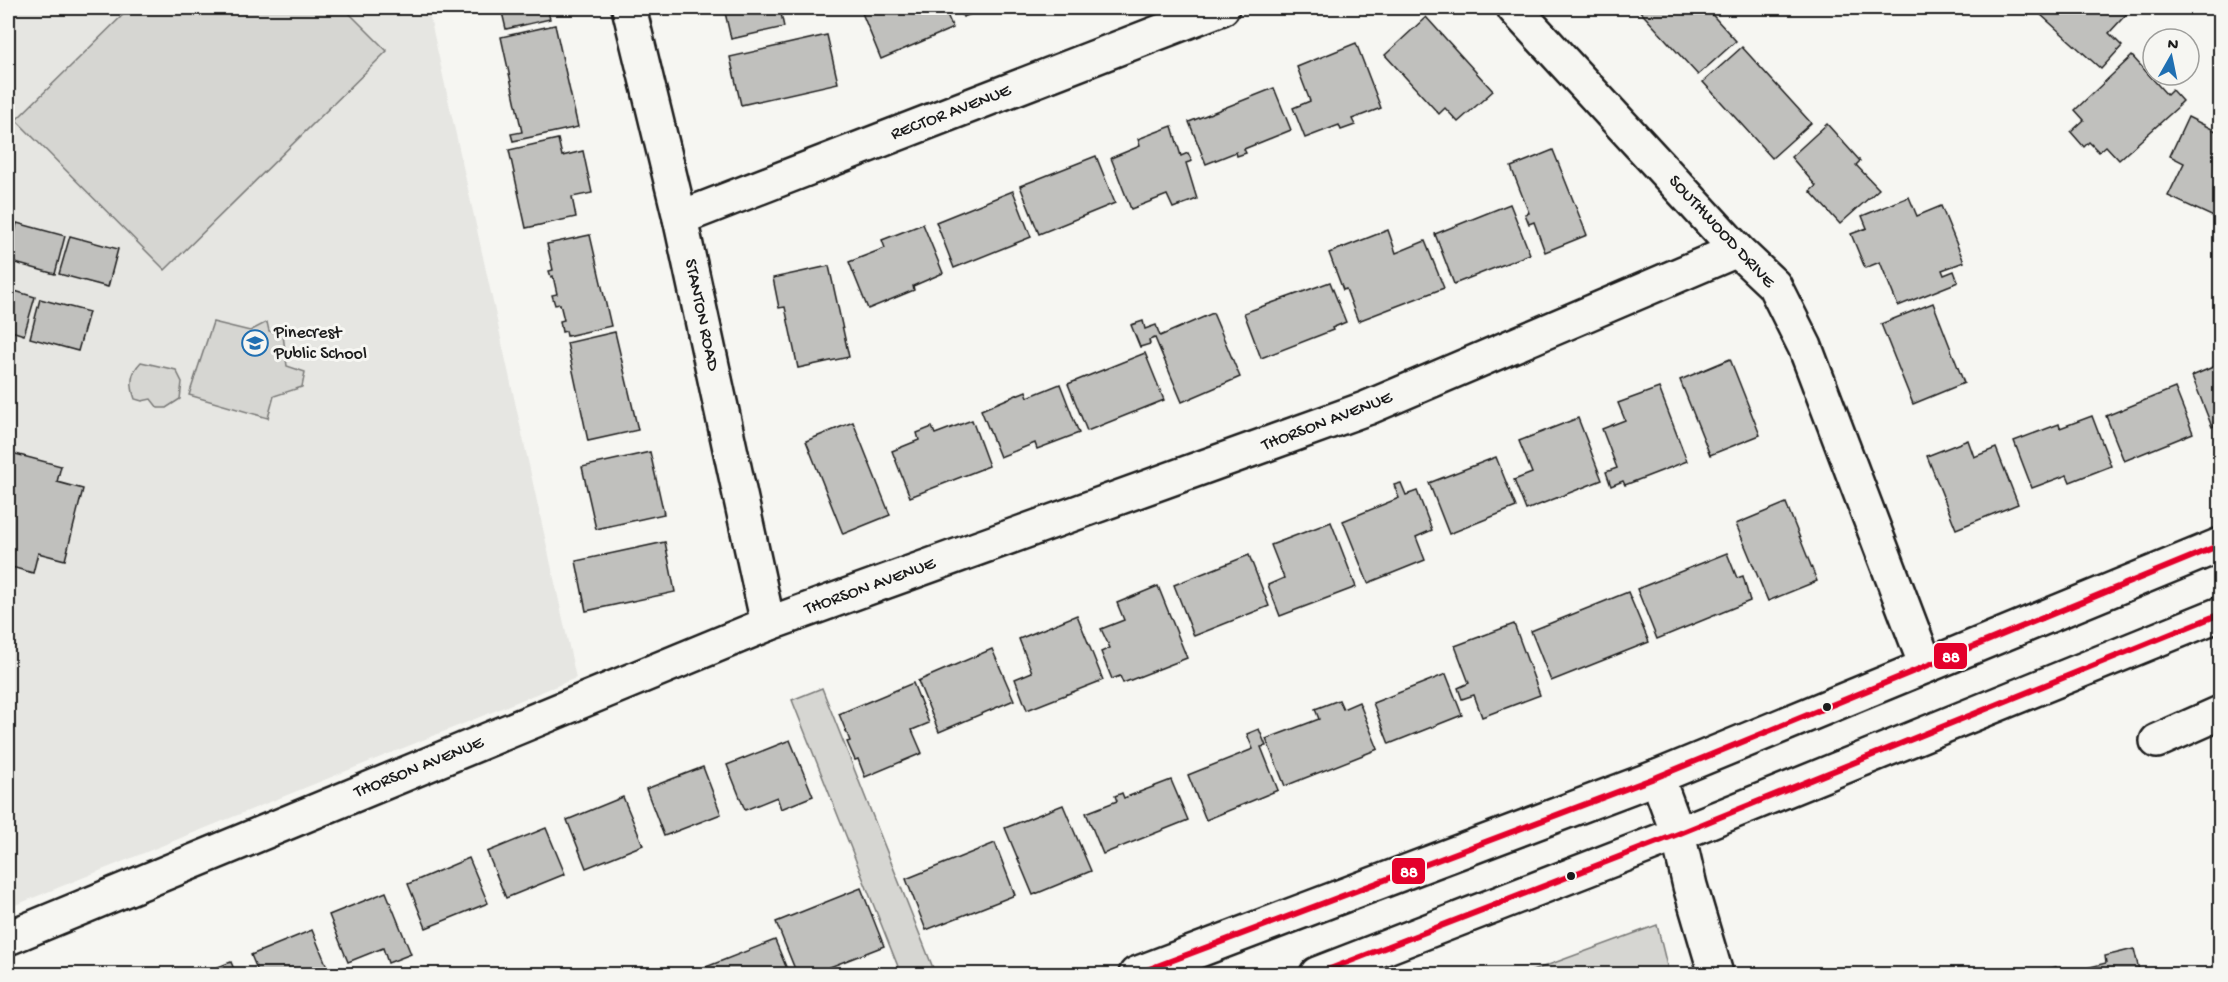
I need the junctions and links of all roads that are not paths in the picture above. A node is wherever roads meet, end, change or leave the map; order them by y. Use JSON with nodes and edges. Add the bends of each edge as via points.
{"nodes":[{"id":1,"x":629,"y":8,"type":"edge"},
{"id":2,"x":1222,"y":8,"type":"edge"},
{"id":3,"x":1514,"y":8,"type":"edge"},
{"id":4,"x":680,"y":218,"type":"junction"},
{"id":5,"x":1737,"y":250,"type":"junction"},
{"id":6,"x":2220,"y":545,"type":"edge"},
{"id":7,"x":2220,"y":614,"type":"edge"},
{"id":8,"x":768,"y":624,"type":"junction"},
{"id":9,"x":1926,"y":666,"type":"junction"},
{"id":10,"x":2220,"y":713,"type":"edge"},
{"id":11,"x":2157,"y":741,"type":"dead end"},
{"id":12,"x":1657,"y":777,"type":"junction"},
{"id":13,"x":1678,"y":834,"type":"junction"},
{"id":14,"x":8,"y":938,"type":"edge"},
{"id":15,"x":1136,"y":975,"type":"edge"},
{"id":16,"x":1317,"y":975,"type":"edge"},
{"id":17,"x":1716,"y":975,"type":"edge"}],
"edges":[{"from":1,"to":4,"type":"street","name":"STANTON ROAD"},
{"from":2,"to":4,"type":"street","name":"RECTOR AVENUE"},
{"from":3,"to":5,"type":"street","name":"SOUTHWOOD DRIVE"},
{"from":4,"to":8,"type":"street","name":"STANTON ROAD"},
{"from":5,"to":8,"type":"street","name":"THORSON AVENUE","via":[[1367,408]]},
{"from":5,"to":9,"type":"street","name":"SOUTHWOOD DRIVE","via":[[1774,285],[1805,347]]},
{"from":6,"to":9,"type":"street"},
{"from":7,"to":13,"type":"street"},
{"from":8,"to":14,"type":"street","name":"THORSON AVENUE"},
{"from":9,"to":12,"type":"street"},
{"from":10,"to":11,"type":"street"},
{"from":12,"to":13,"type":"street"},
{"from":12,"to":15,"type":"street"},
{"from":13,"to":16,"type":"street"},
{"from":13,"to":17,"type":"street"}]}
